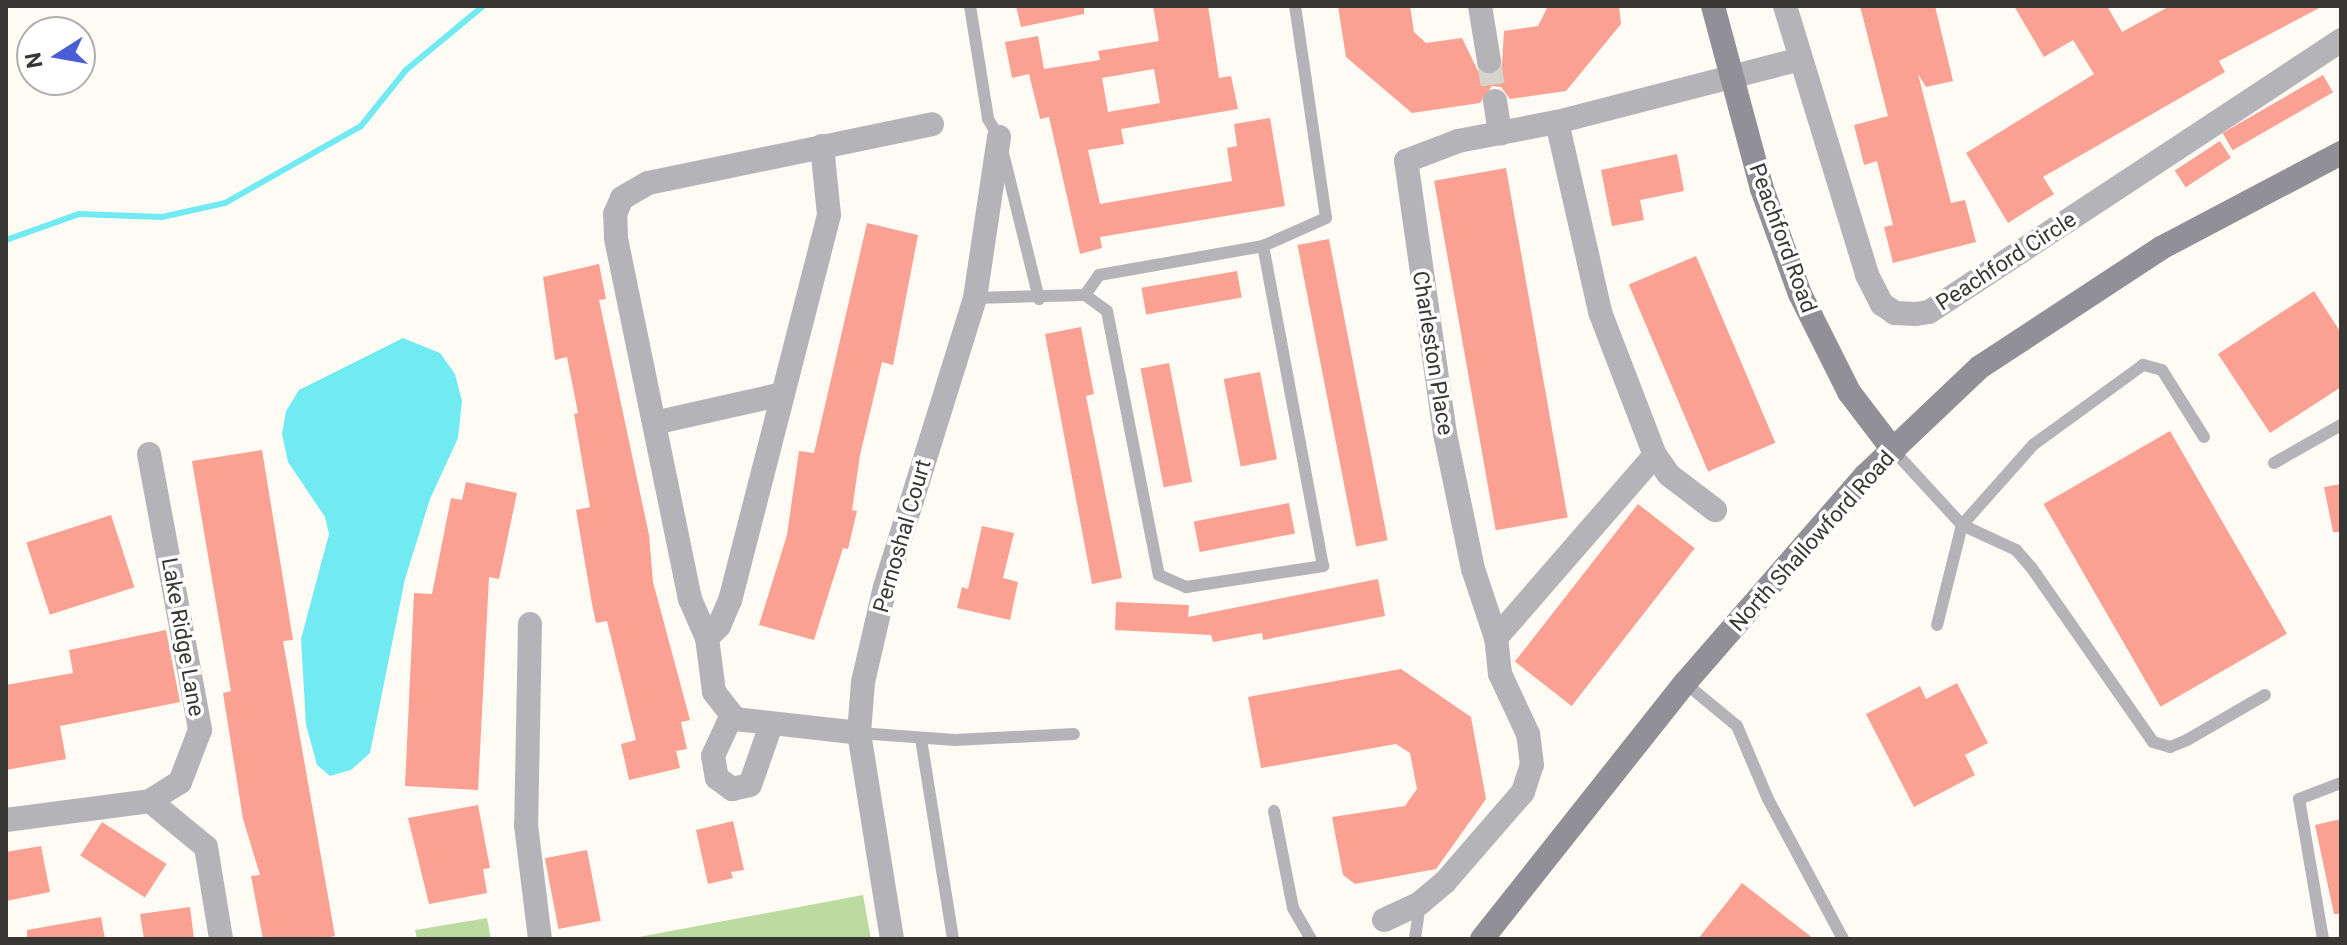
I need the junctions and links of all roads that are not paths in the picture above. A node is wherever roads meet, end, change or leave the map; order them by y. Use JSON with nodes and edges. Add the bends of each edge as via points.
{"nodes":[{"id":1,"x":970,"y":6,"type":"edge"},
{"id":2,"x":1295,"y":6,"type":"edge"},
{"id":3,"x":1480,"y":6,"type":"edge"},
{"id":4,"x":1713,"y":6,"type":"edge"},
{"id":5,"x":1785,"y":6,"type":"edge"},
{"id":6,"x":2341,"y":40,"type":"edge"},
{"id":7,"x":1800,"y":59,"type":"junction"},
{"id":8,"x":1489,"y":61,"type":"tunnel mouth"},
{"id":9,"x":1728,"y":75,"type":"junction"},
{"id":10,"x":1495,"y":101,"type":"tunnel mouth"},
{"id":11,"x":1557,"y":122,"type":"junction"},
{"id":12,"x":932,"y":124,"type":"dead end"},
{"id":13,"x":1500,"y":134,"type":"junction"},
{"id":14,"x":999,"y":137,"type":"junction"},
{"id":15,"x":822,"y":146,"type":"junction"},
{"id":16,"x":2341,"y":153,"type":"edge"},
{"id":17,"x":1263,"y":246,"type":"junction"},
{"id":18,"x":1085,"y":295,"type":"junction"},
{"id":19,"x":975,"y":298,"type":"junction"},
{"id":20,"x":1039,"y":299,"type":"junction"},
{"id":21,"x":783,"y":394,"type":"junction"},
{"id":22,"x":654,"y":423,"type":"junction"},
{"id":23,"x":2341,"y":425,"type":"edge"},
{"id":24,"x":2204,"y":437,"type":"dead end"},
{"id":25,"x":1894,"y":451,"type":"junction"},
{"id":26,"x":149,"y":454,"type":"dead end"},
{"id":27,"x":1655,"y":455,"type":"junction"},
{"id":28,"x":2274,"y":463,"type":"dead end"},
{"id":29,"x":1715,"y":510,"type":"dead end"},
{"id":30,"x":1962,"y":525,"type":"junction"},
{"id":31,"x":530,"y":624,"type":"dead end"},
{"id":32,"x":1937,"y":625,"type":"dead end"},
{"id":33,"x":707,"y":638,"type":"junction"},
{"id":34,"x":1496,"y":638,"type":"junction"},
{"id":35,"x":1685,"y":683,"type":"junction"},
{"id":36,"x":2265,"y":695,"type":"dead end"},
{"id":37,"x":731,"y":717,"type":"junction"},
{"id":38,"x":771,"y":725,"type":"junction"},
{"id":39,"x":859,"y":733,"type":"junction"},
{"id":40,"x":1074,"y":734,"type":"dead end"},
{"id":41,"x":921,"y":739,"type":"junction"},
{"id":42,"x":2341,"y":783,"type":"edge"},
{"id":43,"x":150,"y":801,"type":"junction"},
{"id":44,"x":1274,"y":811,"type":"dead end"},
{"id":45,"x":6,"y":820,"type":"edge"},
{"id":46,"x":1420,"y":903,"type":"junction"},
{"id":47,"x":1384,"y":920,"type":"dead end"},
{"id":48,"x":221,"y":939,"type":"edge"},
{"id":49,"x":540,"y":939,"type":"edge"},
{"id":50,"x":892,"y":939,"type":"edge"},
{"id":51,"x":953,"y":939,"type":"edge"},
{"id":52,"x":1311,"y":939,"type":"edge"},
{"id":53,"x":1415,"y":939,"type":"edge"},
{"id":54,"x":1482,"y":939,"type":"edge"},
{"id":55,"x":1843,"y":939,"type":"edge"},
{"id":56,"x":2323,"y":939,"type":"edge"}],
"edges":[{"from":1,"to":14,"type":"lane","via":[[988,119]]},
{"from":2,"to":17,"type":"lane","via":[[1326,218]]},
{"from":3,"to":8,"type":"street"},
{"from":4,"to":9,"type":"street","name":"Peachford Road"},
{"from":5,"to":7,"type":"street","name":"Peachford Circle"},
{"from":6,"to":7,"type":"street","name":"Peachford Circle","via":[[1929,312],[1916,314],[1895,313],[1874,291]]},
{"from":7,"to":9,"type":"street"},
{"from":9,"to":11,"type":"street","name":"Charleston Place"},
{"from":9,"to":25,"type":"street","name":"Peachford Road","via":[[1800,294],[1849,392]]},
{"from":10,"to":13,"type":"street"},
{"from":11,"to":13,"type":"street","name":"Charleston Place"},
{"from":11,"to":27,"type":"street","via":[[1600,312]]},
{"from":12,"to":15,"type":"street"},
{"from":13,"to":34,"type":"street","name":"Charleston Place","via":[[1420,154],[1406,161],[1404,171],[1445,434],[1473,569]]},
{"from":14,"to":19,"type":"street","name":"Pernoshal Court"},
{"from":14,"to":20,"type":"lane"},
{"from":15,"to":21,"type":"street","via":[[829,215]]},
{"from":15,"to":22,"type":"street","via":[[648,183],[622,198],[615,214],[616,237]]},
{"from":16,"to":25,"type":"street","name":"North Shallowford Road","via":[[2161,248],[1980,367]]},
{"from":17,"to":18,"type":"lane","via":[[1099,275]]},
{"from":17,"to":18,"type":"lane","via":[[1323,566],[1186,587],[1159,575],[1107,311]]},
{"from":18,"to":20,"type":"lane"},
{"from":19,"to":20,"type":"lane"},
{"from":19,"to":39,"type":"street","name":"Pernoshal Court","via":[[885,587],[863,682]]},
{"from":21,"to":22,"type":"street"},
{"from":21,"to":33,"type":"street","via":[[726,614]]},
{"from":22,"to":33,"type":"street","via":[[690,599]]},
{"from":23,"to":28,"type":"lane"},
{"from":24,"to":30,"type":"lane","via":[[2162,370],[2143,365],[2033,445]]},
{"from":25,"to":30,"type":"lane"},
{"from":25,"to":35,"type":"street","name":"North Shallowford Road","via":[[1865,476]]},
{"from":26,"to":43,"type":"street","name":"Lake Ridge Lane","via":[[200,730],[180,782]]},
{"from":27,"to":29,"type":"street","via":[[1669,475]]},
{"from":27,"to":34,"type":"street"},
{"from":30,"to":32,"type":"lane"},
{"from":30,"to":36,"type":"lane","via":[[2016,550],[2031,567],[2153,742],[2170,747],[2187,740]]},
{"from":31,"to":49,"type":"street","via":[[526,825]]},
{"from":33,"to":37,"type":"street","via":[[714,692]]},
{"from":34,"to":46,"type":"street","name":"Charleston Place","via":[[1500,674],[1528,734],[1532,765],[1523,792]]},
{"from":35,"to":54,"type":"street","name":"North Shallowford Road"},
{"from":35,"to":55,"type":"lane","via":[[1737,726],[1768,799]]},
{"from":37,"to":38,"type":"street"},
{"from":37,"to":38,"type":"street","via":[[713,756],[717,778],[732,789],[750,785]]},
{"from":38,"to":39,"type":"street"},
{"from":39,"to":41,"type":"lane"},
{"from":39,"to":50,"type":"street","name":"Pernoshal Court"},
{"from":40,"to":41,"type":"lane"},
{"from":41,"to":51,"type":"lane"},
{"from":42,"to":56,"type":"lane","via":[[2299,799]]},
{"from":43,"to":45,"type":"street","name":"Lake Ridge Lane"},
{"from":43,"to":48,"type":"street","via":[[206,847]]},
{"from":44,"to":52,"type":"lane","via":[[1293,908]]},
{"from":46,"to":47,"type":"street","name":"Charleston Place"},
{"from":46,"to":53,"type":"lane"}]}
